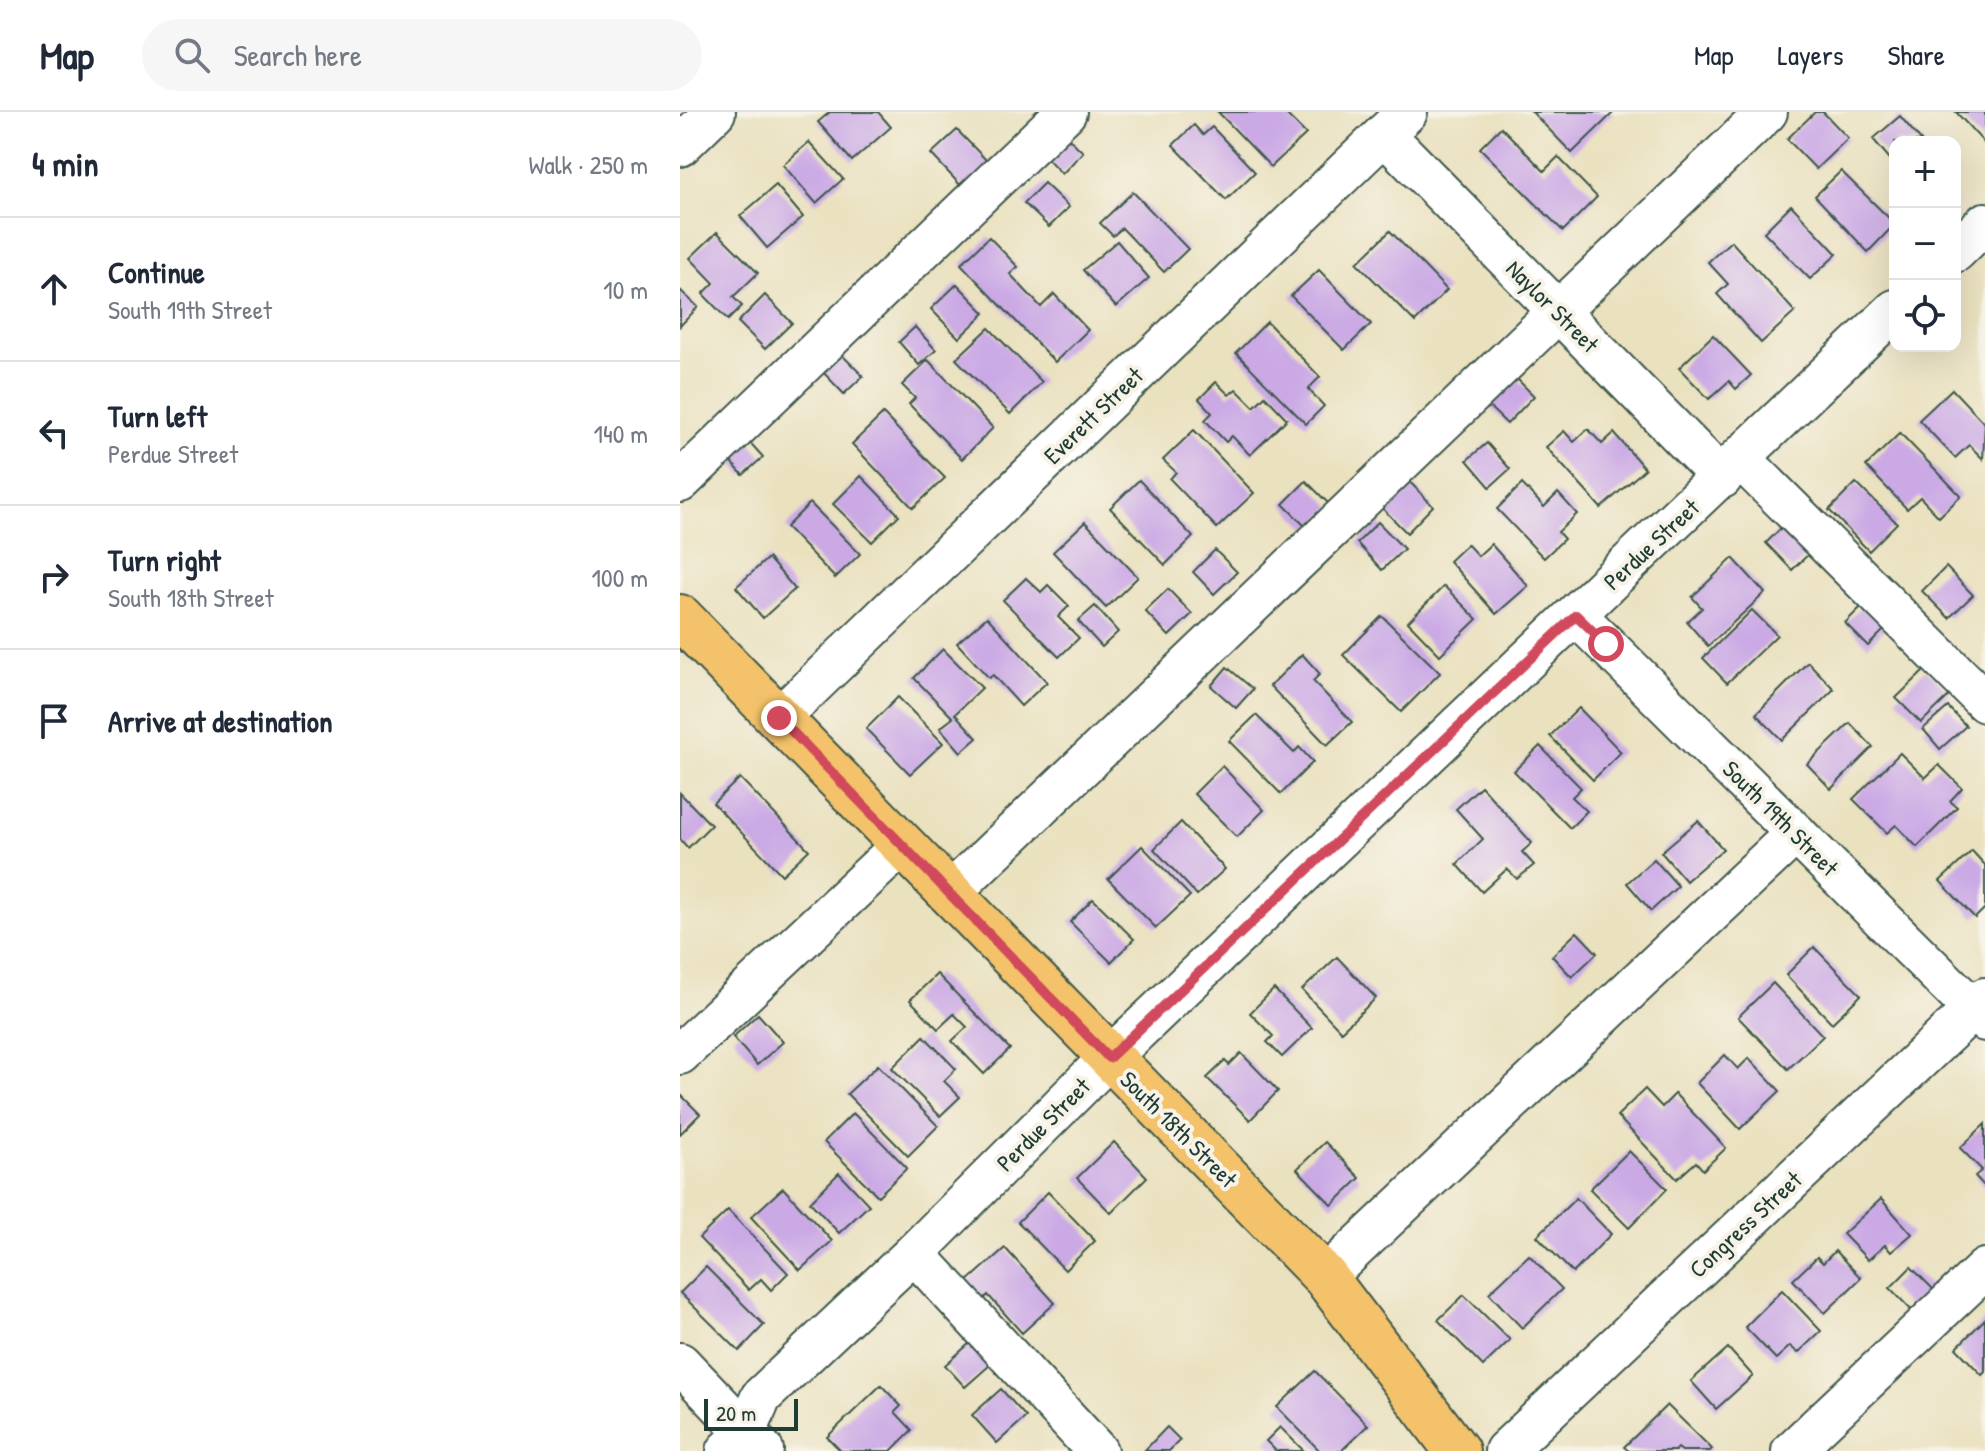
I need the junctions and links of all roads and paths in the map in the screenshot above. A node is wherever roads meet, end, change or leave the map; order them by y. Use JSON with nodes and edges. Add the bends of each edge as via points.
{"nodes":[{"id":1,"x":715,"y":112,"type":"edge"},
{"id":2,"x":1767,"y":112,"type":"edge"},
{"id":3,"x":1049,"y":118,"type":"edge"},
{"id":4,"x":1396,"y":123,"type":"edge"},
{"id":5,"x":680,"y":146,"type":"edge"},
{"id":6,"x":1985,"y":223,"type":"edge"},
{"id":7,"x":1961,"y":246,"type":"edge"},
{"id":8,"x":1558,"y":311,"type":"junction"},
{"id":9,"x":1889,"y":316,"type":"edge"},
{"id":10,"x":1732,"y":468,"type":"junction"},
{"id":11,"x":680,"y":482,"type":"edge"},
{"id":12,"x":1576,"y":615,"type":"junction"},
{"id":13,"x":680,"y":617,"type":"edge"},
{"id":14,"x":1982,"y":693,"type":"edge"},
{"id":15,"x":779,"y":718,"type":"junction"},
{"id":16,"x":1796,"y":833,"type":"junction"},
{"id":17,"x":901,"y":846,"type":"junction"},
{"id":18,"x":950,"y":893,"type":"junction"},
{"id":19,"x":1981,"y":1009,"type":"edge"},
{"id":20,"x":680,"y":1054,"type":"edge"},
{"id":21,"x":1109,"y":1058,"type":"junction"},
{"id":22,"x":914,"y":1253,"type":"junction"},
{"id":23,"x":1985,"y":1269,"type":"edge"},
{"id":24,"x":1325,"y":1277,"type":"junction"},
{"id":25,"x":680,"y":1363,"type":"edge"},
{"id":26,"x":745,"y":1445,"type":"edge"},
{"id":27,"x":1097,"y":1451,"type":"edge"},
{"id":28,"x":1457,"y":1451,"type":"edge"},
{"id":29,"x":1505,"y":1451,"type":"edge"},
{"id":30,"x":1792,"y":1451,"type":"edge"}],
"edges":[{"from":1,"to":5,"type":"street"},
{"from":2,"to":8,"type":"street"},
{"from":3,"to":11,"type":"street"},
{"from":4,"to":8,"type":"street","name":"Naylor Street"},
{"from":4,"to":15,"type":"street","name":"Everett Street"},
{"from":6,"to":7,"type":"street"},
{"from":8,"to":10,"type":"street","name":"Naylor Street"},
{"from":8,"to":18,"type":"street"},
{"from":9,"to":10,"type":"street","name":"Perdue Street"},
{"from":10,"to":12,"type":"street","name":"Perdue Street"},
{"from":10,"to":14,"type":"street","name":"Naylor Street"},
{"from":12,"to":16,"type":"street","name":"South 19th Street"},
{"from":12,"to":21,"type":"street","name":"Perdue Street"},
{"from":13,"to":15,"type":"main road","name":"South 18th Street"},
{"from":15,"to":17,"type":"main road","name":"South 18th Street"},
{"from":16,"to":19,"type":"street","name":"South 19th Street"},
{"from":16,"to":24,"type":"street"},
{"from":17,"to":18,"type":"main road","name":"South 18th Street"},
{"from":17,"to":20,"type":"street"},
{"from":18,"to":21,"type":"main road","name":"South 18th Street"},
{"from":19,"to":29,"type":"street","name":"Congress Street"},
{"from":21,"to":22,"type":"street","name":"Perdue Street"},
{"from":21,"to":24,"type":"main road","name":"South 18th Street"},
{"from":22,"to":26,"type":"street","name":"Perdue Street","via":[[761,1397]]},
{"from":22,"to":27,"type":"street"},
{"from":23,"to":30,"type":"street"},
{"from":24,"to":28,"type":"main road","name":"South 18th Street"},
{"from":25,"to":26,"type":"street"}]}
